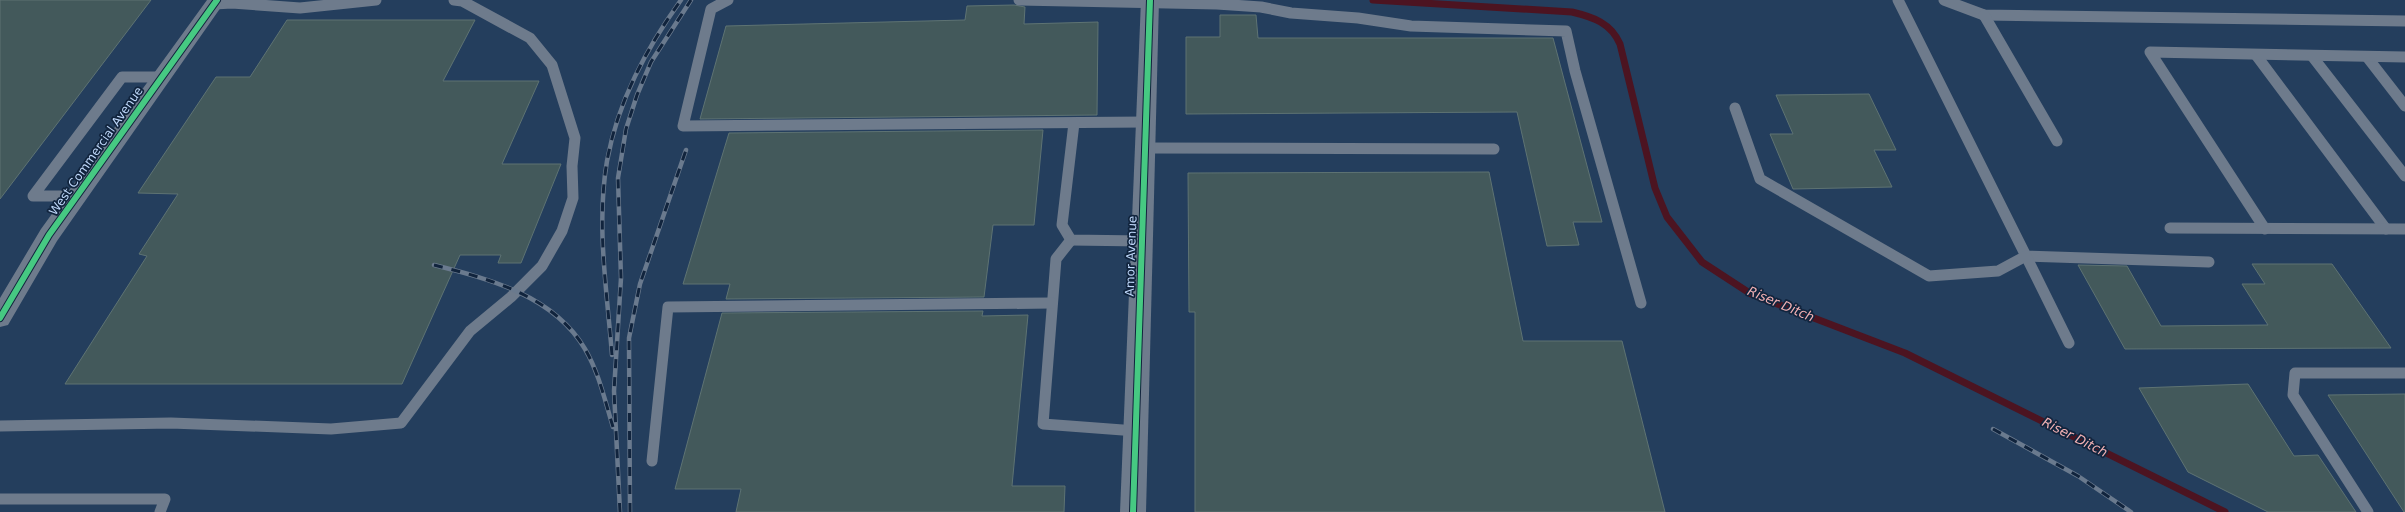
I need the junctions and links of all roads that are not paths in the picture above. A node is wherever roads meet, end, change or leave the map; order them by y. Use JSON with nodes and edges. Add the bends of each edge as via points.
{"nodes":[{"id":1,"x":376,"y":0,"type":"edge"},
{"id":2,"x":454,"y":0,"type":"edge"},
{"id":3,"x":728,"y":0,"type":"edge"},
{"id":4,"x":1019,"y":0,"type":"edge"},
{"id":5,"x":1898,"y":0,"type":"edge"},
{"id":6,"x":1944,"y":0,"type":"edge"},
{"id":7,"x":215,"y":2,"type":"edge"},
{"id":8,"x":1150,"y":2,"type":"edge"},
{"id":9,"x":1984,"y":15,"type":"junction"},
{"id":10,"x":2405,"y":20,"type":"edge"},
{"id":11,"x":2256,"y":54,"type":"junction"},
{"id":12,"x":2312,"y":56,"type":"junction"},
{"id":13,"x":2367,"y":57,"type":"junction"},
{"id":14,"x":2405,"y":57,"type":"edge"},
{"id":15,"x":162,"y":77,"type":"junction"},
{"id":16,"x":2405,"y":106,"type":"edge"},
{"id":17,"x":1735,"y":108,"type":"dead end"},
{"id":18,"x":1146,"y":122,"type":"junction"},
{"id":19,"x":1074,"y":123,"type":"junction"},
{"id":20,"x":2057,"y":141,"type":"dead end"},
{"id":21,"x":1145,"y":148,"type":"junction"},
{"id":22,"x":1494,"y":149,"type":"dead end"},
{"id":23,"x":2405,"y":176,"type":"edge"},
{"id":24,"x":77,"y":196,"type":"junction"},
{"id":25,"x":2170,"y":228,"type":"dead end"},
{"id":26,"x":2266,"y":229,"type":"junction"},
{"id":27,"x":2386,"y":229,"type":"junction"},
{"id":28,"x":2405,"y":229,"type":"edge"},
{"id":29,"x":1071,"y":240,"type":"junction"},
{"id":30,"x":1142,"y":241,"type":"junction"},
{"id":31,"x":2026,"y":256,"type":"junction"},
{"id":32,"x":2209,"y":262,"type":"dead end"},
{"id":33,"x":1641,"y":303,"type":"dead end"},
{"id":34,"x":1052,"y":304,"type":"junction"},
{"id":35,"x":0,"y":318,"type":"edge"},
{"id":36,"x":2069,"y":342,"type":"dead end"},
{"id":37,"x":2405,"y":373,"type":"edge"},
{"id":38,"x":0,"y":426,"type":"edge"},
{"id":39,"x":1136,"y":431,"type":"junction"},
{"id":40,"x":652,"y":461,"type":"dead end"},
{"id":41,"x":0,"y":499,"type":"edge"},
{"id":42,"x":160,"y":512,"type":"edge"},
{"id":43,"x":1133,"y":512,"type":"edge"},
{"id":44,"x":2368,"y":512,"type":"edge"}],
"edges":[{"from":1,"to":7,"type":"lane","via":[[300,8]]},
{"from":2,"to":38,"type":"lane","via":[[462,1],[530,38],[552,64],[575,138],[572,166],[573,198],[562,231],[542,266],[511,297],[470,331],[401,423],[331,429],[171,423]]},
{"from":3,"to":19,"type":"lane","via":[[711,9],[683,126]]},
{"from":4,"to":8,"type":"lane"},
{"from":5,"to":31,"type":"lane"},
{"from":6,"to":9,"type":"lane"},
{"from":7,"to":15,"type":"street","name":"West Commercial Avenue"},
{"from":8,"to":18,"type":"street","name":"Amor Avenue"},
{"from":8,"to":33,"type":"lane","via":[[1261,7],[1291,14],[1358,18],[1410,26],[1566,31]]},
{"from":9,"to":10,"type":"lane"},
{"from":9,"to":20,"type":"lane"},
{"from":11,"to":12,"type":"lane"},
{"from":11,"to":26,"type":"lane","via":[[2150,52]]},
{"from":11,"to":27,"type":"lane"},
{"from":12,"to":13,"type":"lane"},
{"from":12,"to":23,"type":"lane"},
{"from":13,"to":14,"type":"lane"},
{"from":13,"to":16,"type":"lane"},
{"from":15,"to":24,"type":"street","name":"West Commercial Avenue"},
{"from":15,"to":24,"type":"lane","via":[[122,78],[33,196]]},
{"from":17,"to":31,"type":"lane","via":[[1760,179],[1929,276],[1998,271]]},
{"from":18,"to":19,"type":"lane"},
{"from":18,"to":21,"type":"street","name":"Amor Avenue"},
{"from":19,"to":29,"type":"lane","via":[[1062,225]]},
{"from":21,"to":22,"type":"lane"},
{"from":21,"to":30,"type":"street","name":"Amor Avenue"},
{"from":24,"to":35,"type":"street","name":"West Commercial Avenue","via":[[49,235]]},
{"from":25,"to":26,"type":"lane"},
{"from":26,"to":27,"type":"lane"},
{"from":27,"to":28,"type":"lane"},
{"from":29,"to":30,"type":"lane"},
{"from":29,"to":34,"type":"lane","via":[[1056,259]]},
{"from":30,"to":39,"type":"street","name":"Amor Avenue"},
{"from":31,"to":32,"type":"lane"},
{"from":31,"to":36,"type":"lane"},
{"from":34,"to":39,"type":"lane","via":[[1043,424]]},
{"from":34,"to":40,"type":"lane","via":[[668,307]]},
{"from":37,"to":44,"type":"lane","via":[[2295,373],[2293,395]]},
{"from":39,"to":43,"type":"street","name":"Amor Avenue"},
{"from":41,"to":42,"type":"lane","via":[[165,499]]}]}
